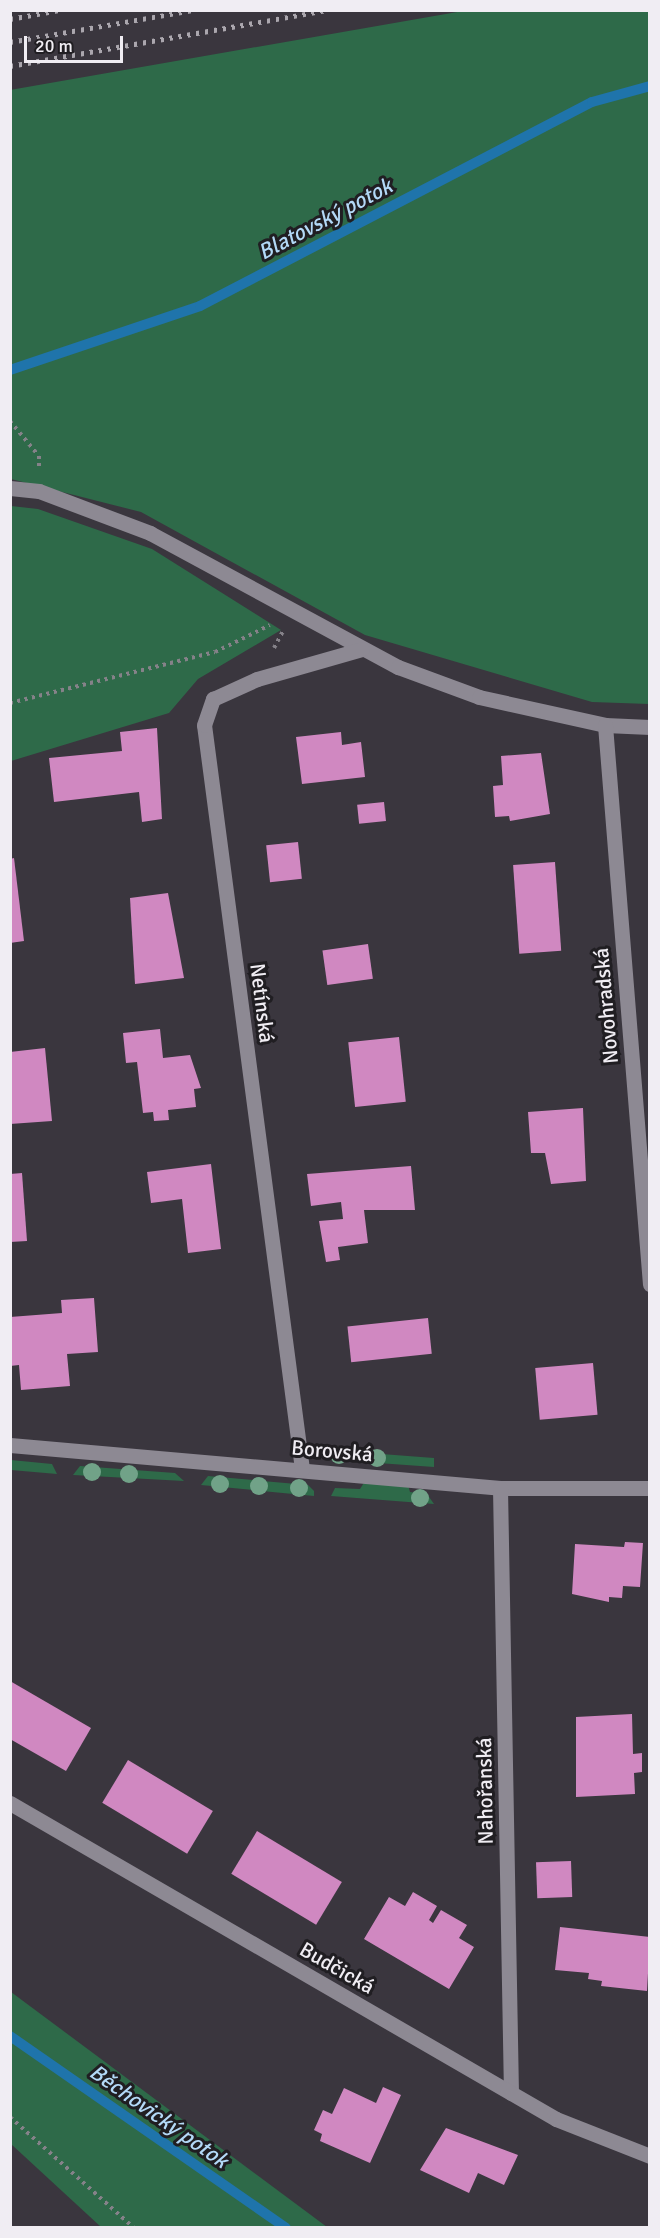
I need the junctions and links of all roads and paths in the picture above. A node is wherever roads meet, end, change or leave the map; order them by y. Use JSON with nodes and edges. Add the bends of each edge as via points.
{"nodes":[{"id":1,"x":10,"y":421,"type":"edge"},
{"id":2,"x":10,"y":488,"type":"edge"},
{"id":3,"x":39,"y":491,"type":"junction"},
{"id":4,"x":292,"y":615,"type":"junction"},
{"id":5,"x":362,"y":649,"type":"junction"},
{"id":6,"x":10,"y":703,"type":"edge"},
{"id":7,"x":605,"y":725,"type":"junction"},
{"id":8,"x":650,"y":727,"type":"edge"},
{"id":9,"x":650,"y":1284,"type":"edge"},
{"id":10,"x":10,"y":1445,"type":"edge"},
{"id":11,"x":302,"y":1469,"type":"junction"},
{"id":12,"x":500,"y":1488,"type":"junction"},
{"id":13,"x":650,"y":1488,"type":"edge"},
{"id":14,"x":10,"y":1803,"type":"edge"},
{"id":15,"x":512,"y":2093,"type":"junction"},
{"id":16,"x":10,"y":2117,"type":"edge"},
{"id":17,"x":650,"y":2156,"type":"edge"},
{"id":18,"x":134,"y":2228,"type":"edge"}],
"edges":[{"from":1,"to":3,"type":"path","via":[[39,456]]},
{"from":2,"to":3,"type":"street"},
{"from":3,"to":4,"type":"street","via":[[150,533]]},
{"from":4,"to":5,"type":"street"},
{"from":4,"to":6,"type":"path","via":[[215,652]]},
{"from":5,"to":7,"type":"street","via":[[479,697]]},
{"from":5,"to":11,"type":"street","name":"Netínská","via":[[257,679],[213,699],[204,725]]},
{"from":7,"to":8,"type":"street"},
{"from":7,"to":9,"type":"street","name":"Novohradská"},
{"from":10,"to":11,"type":"street","name":"Borovská"},
{"from":11,"to":12,"type":"street","name":"Borovská"},
{"from":12,"to":13,"type":"street","name":"Borovská"},
{"from":12,"to":15,"type":"street","name":"Nahořanská"},
{"from":14,"to":15,"type":"street","name":"Budčická"},
{"from":15,"to":17,"type":"street","name":"Budčická","via":[[556,2119]]},
{"from":16,"to":18,"type":"path"}]}
